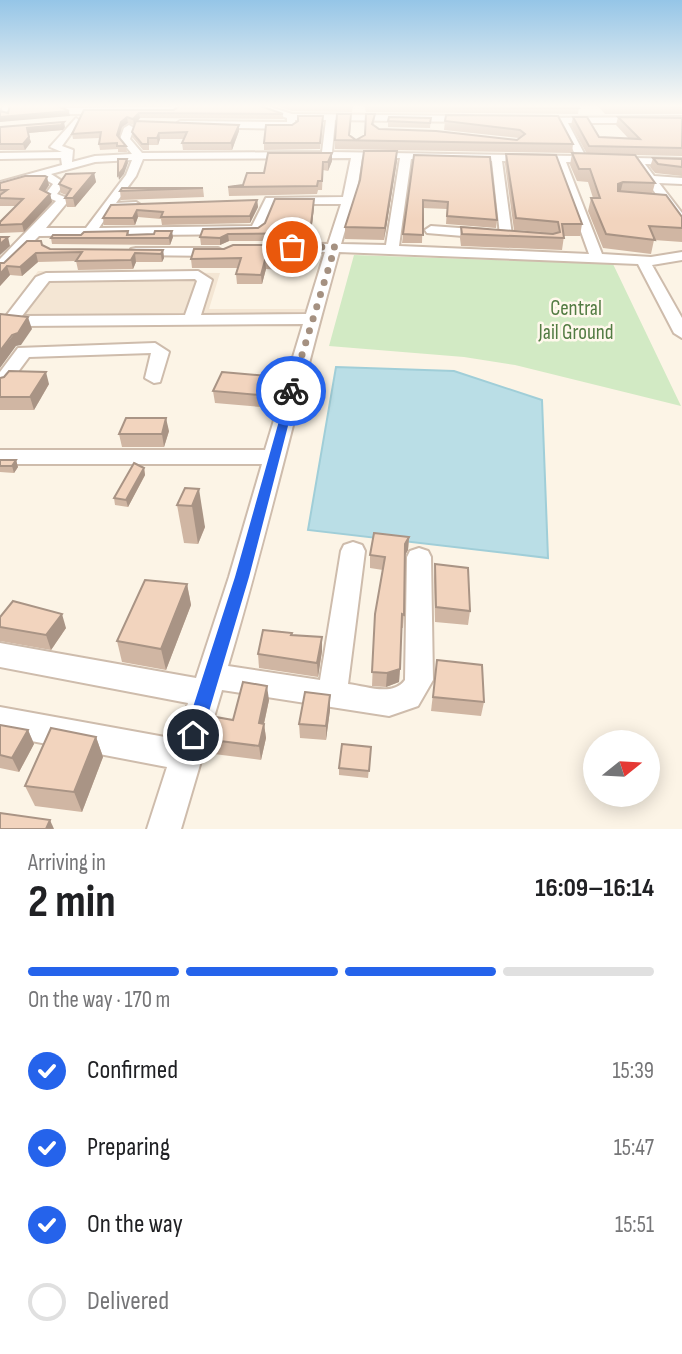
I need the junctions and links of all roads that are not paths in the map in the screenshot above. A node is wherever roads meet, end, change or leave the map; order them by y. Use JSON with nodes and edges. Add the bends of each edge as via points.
{"nodes":[{"id":1,"x":516,"y":143,"type":"edge"},
{"id":2,"x":59,"y":144,"type":"edge"},
{"id":3,"x":129,"y":144,"type":"edge"},
{"id":4,"x":211,"y":144,"type":"edge"},
{"id":5,"x":312,"y":144,"type":"edge"},
{"id":6,"x":328,"y":144,"type":"edge"},
{"id":7,"x":574,"y":144,"type":"edge"},
{"id":8,"x":327,"y":154,"type":"junction"},
{"id":9,"x":357,"y":155,"type":"junction"},
{"id":10,"x":406,"y":155,"type":"junction"},
{"id":11,"x":0,"y":156,"type":"edge"},
{"id":12,"x":139,"y":156,"type":"junction"},
{"id":13,"x":497,"y":158,"type":"junction"},
{"id":14,"x":524,"y":159,"type":"junction"},
{"id":15,"x":66,"y":160,"type":"junction"},
{"id":16,"x":560,"y":160,"type":"junction"},
{"id":17,"x":583,"y":160,"type":"junction"},
{"id":18,"x":638,"y":162,"type":"junction"},
{"id":19,"x":682,"y":162,"type":"edge"},
{"id":20,"x":41,"y":173,"type":"junction"},
{"id":21,"x":654,"y":179,"type":"junction"},
{"id":22,"x":682,"y":181,"type":"edge"},
{"id":23,"x":0,"y":185,"type":"edge"},
{"id":24,"x":347,"y":201,"type":"junction"},
{"id":25,"x":653,"y":201,"type":"edge"},
{"id":26,"x":669,"y":202,"type":"junction"},
{"id":27,"x":145,"y":206,"type":"edge"},
{"id":28,"x":107,"y":207,"type":"junction"},
{"id":29,"x":47,"y":219,"type":"junction"},
{"id":30,"x":99,"y":219,"type":"junction"},
{"id":31,"x":682,"y":221,"type":"edge"},
{"id":32,"x":91,"y":230,"type":"junction"},
{"id":33,"x":431,"y":230,"type":"dead end"},
{"id":34,"x":32,"y":235,"type":"junction"},
{"id":35,"x":9,"y":239,"type":"edge"},
{"id":36,"x":270,"y":247,"type":"edge"},
{"id":37,"x":335,"y":247,"type":"junction"},
{"id":38,"x":229,"y":248,"type":"edge"},
{"id":39,"x":392,"y":249,"type":"junction"},
{"id":40,"x":118,"y":251,"type":"edge"},
{"id":41,"x":682,"y":256,"type":"edge"},
{"id":42,"x":597,"y":258,"type":"junction"},
{"id":43,"x":643,"y":261,"type":"junction"},
{"id":44,"x":0,"y":267,"type":"edge"},
{"id":45,"x":312,"y":318,"type":"junction"},
{"id":46,"x":192,"y":319,"type":"junction"},
{"id":47,"x":682,"y":333,"type":"edge"},
{"id":48,"x":154,"y":378,"type":"dead end"},
{"id":49,"x":0,"y":384,"type":"edge"},
{"id":50,"x":0,"y":457,"type":"edge"},
{"id":51,"x":274,"y":457,"type":"junction"},
{"id":52,"x":353,"y":551,"type":"dead end"},
{"id":53,"x":419,"y":557,"type":"dead end"},
{"id":54,"x":0,"y":655,"type":"edge"},
{"id":55,"x":209,"y":685,"type":"junction"},
{"id":56,"x":332,"y":695,"type":"junction"},
{"id":57,"x":0,"y":721,"type":"edge"},
{"id":58,"x":187,"y":756,"type":"junction"},
{"id":59,"x":164,"y":829,"type":"edge"}],
"edges":[{"from":1,"to":14,"type":"street"},
{"from":2,"to":15,"type":"street","via":[[55,147],[68,150]]},
{"from":3,"to":12,"type":"street"},
{"from":4,"to":12,"type":"street"},
{"from":5,"to":8,"type":"street"},
{"from":6,"to":8,"type":"street"},
{"from":7,"to":17,"type":"street"},
{"from":8,"to":9,"type":"street"},
{"from":9,"to":10,"type":"street"},
{"from":9,"to":24,"type":"street"},
{"from":10,"to":13,"type":"street"},
{"from":10,"to":39,"type":"street"},
{"from":11,"to":15,"type":"street"},
{"from":12,"to":15,"type":"street"},
{"from":12,"to":28,"type":"street","via":[[131,176]]},
{"from":13,"to":14,"type":"street"},
{"from":13,"to":33,"type":"street","via":[[511,236]]},
{"from":14,"to":16,"type":"street"},
{"from":15,"to":20,"type":"street"},
{"from":16,"to":17,"type":"street"},
{"from":16,"to":42,"type":"street"},
{"from":17,"to":18,"type":"street"},
{"from":18,"to":19,"type":"street"},
{"from":18,"to":21,"type":"street"},
{"from":20,"to":23,"type":"street"},
{"from":20,"to":29,"type":"street","via":[[59,183],[50,195],[64,199]]},
{"from":21,"to":22,"type":"street"},
{"from":21,"to":26,"type":"street"},
{"from":24,"to":32,"type":"street","via":[[264,200],[257,230]]},
{"from":24,"to":37,"type":"street"},
{"from":25,"to":26,"type":"street"},
{"from":26,"to":31,"type":"street"},
{"from":27,"to":28,"type":"street"},
{"from":28,"to":30,"type":"street"},
{"from":29,"to":30,"type":"street"},
{"from":29,"to":34,"type":"street"},
{"from":30,"to":32,"type":"street"},
{"from":32,"to":34,"type":"street"},
{"from":34,"to":35,"type":"street"},
{"from":34,"to":44,"type":"street"},
{"from":36,"to":37,"type":"street"},
{"from":37,"to":39,"type":"street"},
{"from":37,"to":45,"type":"street"},
{"from":38,"to":40,"type":"street","via":[[225,252]]},
{"from":39,"to":42,"type":"street"},
{"from":41,"to":43,"type":"street"},
{"from":42,"to":43,"type":"street"},
{"from":43,"to":47,"type":"street"},
{"from":45,"to":46,"type":"street"},
{"from":45,"to":51,"type":"street"},
{"from":46,"to":46,"type":"street","via":[[23,321],[14,316],[47,277],[198,275],[205,280]]},
{"from":48,"to":49,"type":"street","via":[[160,352],[155,348],[24,352]]},
{"from":50,"to":51,"type":"street"},
{"from":51,"to":55,"type":"street"},
{"from":52,"to":56,"type":"street"},
{"from":53,"to":56,"type":"street","via":[[420,661],[413,695],[389,703]]},
{"from":54,"to":55,"type":"street"},
{"from":55,"to":56,"type":"street"},
{"from":55,"to":58,"type":"street"},
{"from":57,"to":58,"type":"street"},
{"from":58,"to":59,"type":"street"}]}
